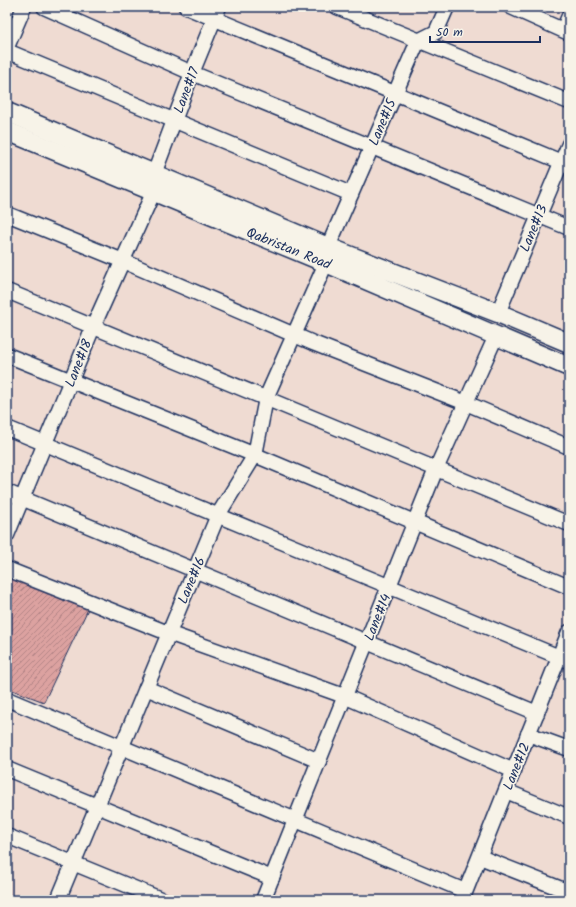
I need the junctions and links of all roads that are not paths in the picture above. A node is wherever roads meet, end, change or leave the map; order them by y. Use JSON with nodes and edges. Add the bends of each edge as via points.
{"nodes":[{"id":1,"x":24,"y":7,"type":"edge"},
{"id":2,"x":44,"y":7,"type":"edge"},
{"id":3,"x":186,"y":7,"type":"edge"},
{"id":4,"x":337,"y":7,"type":"edge"},
{"id":5,"x":447,"y":7,"type":"edge"},
{"id":6,"x":511,"y":7,"type":"edge"},
{"id":7,"x":216,"y":13,"type":"edge"},
{"id":8,"x":569,"y":16,"type":"edge"},
{"id":9,"x":566,"y":32,"type":"edge"},
{"id":10,"x":418,"y":41,"type":"junction"},
{"id":11,"x":7,"y":47,"type":"edge"},
{"id":12,"x":7,"y":51,"type":"edge"},
{"id":13,"x":192,"y":73,"type":"junction"},
{"id":14,"x":394,"y":94,"type":"junction"},
{"id":15,"x":569,"y":102,"type":"edge"},
{"id":16,"x":7,"y":112,"type":"edge"},
{"id":17,"x":175,"y":119,"type":"junction"},
{"id":18,"x":7,"y":131,"type":"edge"},
{"id":19,"x":569,"y":144,"type":"edge"},
{"id":20,"x":371,"y":147,"type":"junction"},
{"id":21,"x":565,"y":163,"type":"edge"},
{"id":22,"x":125,"y":171,"type":"junction"},
{"id":23,"x":154,"y":174,"type":"junction"},
{"id":24,"x":153,"y":193,"type":"junction"},
{"id":25,"x":351,"y":194,"type":"junction"},
{"id":26,"x":7,"y":214,"type":"edge"},
{"id":27,"x":538,"y":216,"type":"junction"},
{"id":28,"x":569,"y":228,"type":"edge"},
{"id":29,"x":327,"y":255,"type":"junction"},
{"id":30,"x":123,"y":261,"type":"junction"},
{"id":31,"x":7,"y":291,"type":"edge"},
{"id":32,"x":498,"y":313,"type":"junction"},
{"id":33,"x":93,"y":327,"type":"junction"},
{"id":34,"x":294,"y":334,"type":"junction"},
{"id":35,"x":496,"y":336,"type":"junction"},
{"id":36,"x":569,"y":343,"type":"edge"},
{"id":37,"x":7,"y":355,"type":"edge"},
{"id":38,"x":569,"y":367,"type":"edge"},
{"id":39,"x":71,"y":380,"type":"junction"},
{"id":40,"x":266,"y":398,"type":"junction"},
{"id":41,"x":466,"y":403,"type":"junction"},
{"id":42,"x":7,"y":428,"type":"edge"},
{"id":43,"x":45,"y":443,"type":"junction"},
{"id":44,"x":569,"y":447,"type":"edge"},
{"id":45,"x":255,"y":455,"type":"junction"},
{"id":46,"x":436,"y":469,"type":"junction"},
{"id":47,"x":7,"y":492,"type":"edge"},
{"id":48,"x":22,"y":498,"type":"junction"},
{"id":49,"x":218,"y":515,"type":"junction"},
{"id":50,"x":414,"y":523,"type":"junction"},
{"id":51,"x":569,"y":524,"type":"edge"},
{"id":52,"x":7,"y":535,"type":"edge"},
{"id":53,"x":7,"y":569,"type":"edge"},
{"id":54,"x":195,"y":570,"type":"junction"},
{"id":55,"x":389,"y":586,"type":"junction"},
{"id":56,"x":569,"y":587,"type":"edge"},
{"id":57,"x":569,"y":632,"type":"edge"},
{"id":58,"x":168,"y":633,"type":"junction"},
{"id":59,"x":367,"y":641,"type":"junction"},
{"id":60,"x":564,"y":659,"type":"edge"},
{"id":61,"x":146,"y":688,"type":"junction"},
{"id":62,"x":344,"y":696,"type":"junction"},
{"id":63,"x":7,"y":699,"type":"edge"},
{"id":64,"x":537,"y":713,"type":"junction"},
{"id":65,"x":528,"y":734,"type":"junction"},
{"id":66,"x":121,"y":747,"type":"junction"},
{"id":67,"x":569,"y":749,"type":"edge"},
{"id":68,"x":319,"y":761,"type":"junction"},
{"id":69,"x":7,"y":769,"type":"edge"},
{"id":70,"x":514,"y":771,"type":"junction"},
{"id":71,"x":506,"y":792,"type":"junction"},
{"id":72,"x":97,"y":806,"type":"junction"},
{"id":73,"x":569,"y":817,"type":"edge"},
{"id":74,"x":295,"y":820,"type":"junction"},
{"id":75,"x":7,"y":836,"type":"edge"},
{"id":76,"x":480,"y":857,"type":"junction"},
{"id":77,"x":73,"y":863,"type":"junction"},
{"id":78,"x":272,"y":878,"type":"junction"},
{"id":79,"x":569,"y":892,"type":"edge"},
{"id":80,"x":464,"y":896,"type":"edge"},
{"id":81,"x":58,"y":900,"type":"edge"},
{"id":82,"x":163,"y":900,"type":"edge"},
{"id":83,"x":264,"y":900,"type":"edge"}],
"edges":[{"from":1,"to":11,"type":"street"},
{"from":2,"to":13,"type":"street"},
{"from":3,"to":7,"type":"street"},
{"from":4,"to":10,"type":"street"},
{"from":5,"to":10,"type":"street","via":[[436,32]]},
{"from":6,"to":9,"type":"street"},
{"from":7,"to":13,"type":"street","name":"Lane#17"},
{"from":7,"to":14,"type":"street"},
{"from":8,"to":9,"type":"street"},
{"from":10,"to":14,"type":"street","name":"Lane#15"},
{"from":10,"to":15,"type":"street"},
{"from":12,"to":17,"type":"street"},
{"from":13,"to":17,"type":"street","name":"Lane#17"},
{"from":13,"to":20,"type":"street"},
{"from":14,"to":20,"type":"street","name":"Lane#15"},
{"from":14,"to":21,"type":"street"},
{"from":16,"to":22,"type":"street","name":"Qabristan Road"},
{"from":17,"to":23,"type":"street","name":"Lane#17"},
{"from":17,"to":25,"type":"street"},
{"from":18,"to":22,"type":"street","name":"Qabristan Road"},
{"from":19,"to":21,"type":"street","name":"Lane#13"},
{"from":20,"to":25,"type":"street","name":"Lane#15"},
{"from":20,"to":27,"type":"street"},
{"from":21,"to":27,"type":"street","name":"Lane#13"},
{"from":22,"to":23,"type":"street","name":"Qabristan Road"},
{"from":22,"to":24,"type":"street","name":"Qabristan Road"},
{"from":23,"to":29,"type":"street","name":"Qabristan Road"},
{"from":24,"to":29,"type":"street","name":"Qabristan Road"},
{"from":24,"to":30,"type":"street","name":"Lane#18"},
{"from":25,"to":29,"type":"street","name":"Lane#15"},
{"from":26,"to":30,"type":"street"},
{"from":27,"to":28,"type":"street"},
{"from":27,"to":32,"type":"street","name":"Lane#13"},
{"from":29,"to":32,"type":"street","name":"Qabristan Road"},
{"from":29,"to":34,"type":"street","name":"Lane#16"},
{"from":29,"to":35,"type":"street","name":"Qabristan Road"},
{"from":30,"to":33,"type":"street","name":"Lane#18"},
{"from":30,"to":34,"type":"street"},
{"from":31,"to":33,"type":"street"},
{"from":32,"to":36,"type":"street","name":"Qabristan Road"},
{"from":33,"to":39,"type":"street","name":"Lane#18"},
{"from":33,"to":40,"type":"street"},
{"from":34,"to":40,"type":"street","name":"Lane#16"},
{"from":34,"to":41,"type":"street"},
{"from":35,"to":38,"type":"street","name":"Qabristan Road"},
{"from":35,"to":41,"type":"street","name":"Lane#14"},
{"from":37,"to":39,"type":"street"},
{"from":39,"to":43,"type":"street","name":"Lane#18"},
{"from":39,"to":45,"type":"street"},
{"from":40,"to":45,"type":"street","name":"Lane#16"},
{"from":40,"to":46,"type":"street"},
{"from":41,"to":44,"type":"street"},
{"from":41,"to":46,"type":"street","name":"Lane#14"},
{"from":42,"to":43,"type":"street"},
{"from":43,"to":48,"type":"street","name":"Lane#18"},
{"from":43,"to":49,"type":"street"},
{"from":45,"to":49,"type":"street","name":"Lane#16"},
{"from":45,"to":50,"type":"street"},
{"from":46,"to":50,"type":"street","name":"Lane#14"},
{"from":46,"to":51,"type":"street"},
{"from":47,"to":48,"type":"street"},
{"from":48,"to":52,"type":"street","name":"Lane#18"},
{"from":48,"to":54,"type":"street"},
{"from":49,"to":54,"type":"street","name":"Lane#16"},
{"from":49,"to":55,"type":"street"},
{"from":50,"to":55,"type":"street","name":"Lane#14"},
{"from":50,"to":56,"type":"street"},
{"from":53,"to":58,"type":"street"},
{"from":54,"to":58,"type":"street","name":"Lane#16"},
{"from":54,"to":59,"type":"street"},
{"from":55,"to":59,"type":"street","name":"Lane#14"},
{"from":55,"to":60,"type":"street"},
{"from":57,"to":60,"type":"street","name":"Lane#12"},
{"from":58,"to":61,"type":"street","name":"Lane#16"},
{"from":58,"to":62,"type":"street"},
{"from":59,"to":62,"type":"street","name":"Lane#14"},
{"from":59,"to":64,"type":"street"},
{"from":60,"to":64,"type":"street","name":"Lane#12"},
{"from":61,"to":66,"type":"street","name":"Lane#16"},
{"from":61,"to":68,"type":"street"},
{"from":62,"to":68,"type":"street","name":"Lane#14"},
{"from":62,"to":70,"type":"street"},
{"from":63,"to":66,"type":"street"},
{"from":64,"to":65,"type":"street","name":"Lane#12"},
{"from":65,"to":67,"type":"street"},
{"from":65,"to":70,"type":"street","name":"Lane#12"},
{"from":66,"to":72,"type":"street","name":"Lane#16"},
{"from":66,"to":74,"type":"street"},
{"from":68,"to":74,"type":"street","name":"Lane#14"},
{"from":69,"to":72,"type":"street"},
{"from":70,"to":71,"type":"street","name":"Lane#12"},
{"from":71,"to":73,"type":"street"},
{"from":71,"to":76,"type":"street","name":"Lane#12"},
{"from":72,"to":77,"type":"street","name":"Lane#16"},
{"from":72,"to":78,"type":"street"},
{"from":74,"to":78,"type":"street","name":"Lane#14"},
{"from":74,"to":80,"type":"street"},
{"from":75,"to":77,"type":"street"},
{"from":76,"to":79,"type":"street"},
{"from":76,"to":80,"type":"street","name":"Lane#12"},
{"from":77,"to":81,"type":"street","name":"Lane#16"},
{"from":77,"to":82,"type":"street"},
{"from":78,"to":83,"type":"street","name":"Lane#14"}]}
